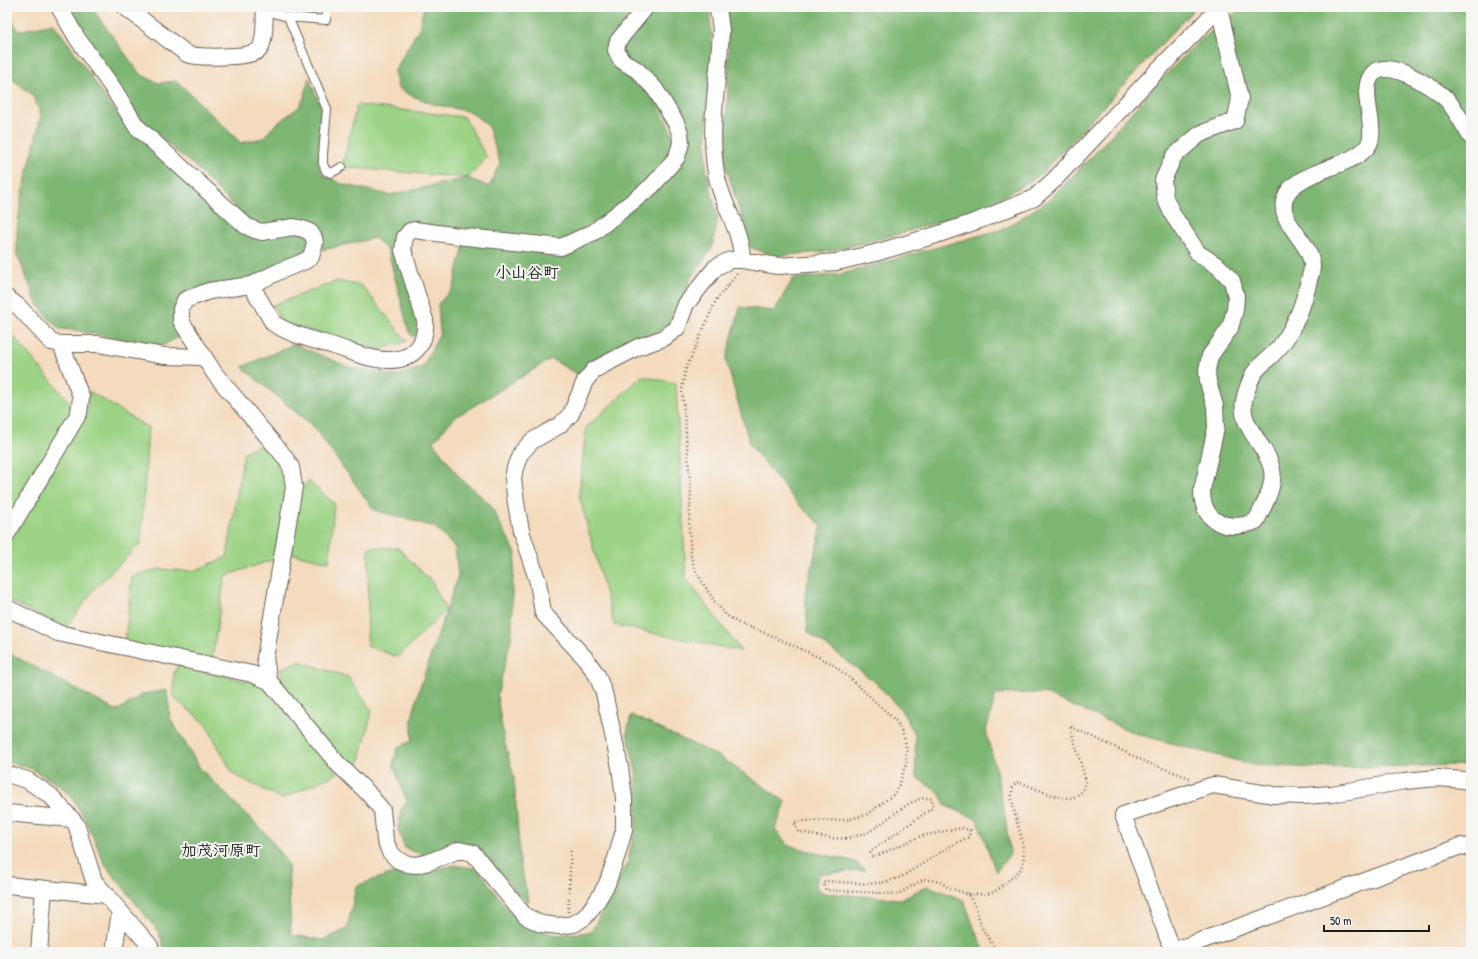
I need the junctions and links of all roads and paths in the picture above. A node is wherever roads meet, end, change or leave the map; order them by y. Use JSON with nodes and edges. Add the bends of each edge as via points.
{"nodes":[{"id":1,"x":59,"y":7,"type":"edge"},
{"id":2,"x":125,"y":7,"type":"edge"},
{"id":3,"x":326,"y":7,"type":"edge"},
{"id":4,"x":646,"y":7,"type":"edge"},
{"id":5,"x":717,"y":7,"type":"edge"},
{"id":6,"x":1219,"y":7,"type":"edge"},
{"id":7,"x":265,"y":9,"type":"edge"},
{"id":8,"x":288,"y":17,"type":"junction"},
{"id":9,"x":1471,"y":137,"type":"edge"},
{"id":10,"x":342,"y":167,"type":"dead end"},
{"id":11,"x":742,"y":260,"type":"junction"},
{"id":12,"x":251,"y":285,"type":"junction"},
{"id":13,"x":7,"y":298,"type":"edge"},
{"id":14,"x":61,"y":344,"type":"junction"},
{"id":15,"x":204,"y":357,"type":"junction"},
{"id":16,"x":7,"y":534,"type":"edge"},
{"id":17,"x":7,"y":608,"type":"edge"},
{"id":18,"x":270,"y":681,"type":"junction"},
{"id":19,"x":7,"y":774,"type":"edge"},
{"id":20,"x":1192,"y":778,"type":"dead end"},
{"id":21,"x":1471,"y":783,"type":"edge"},
{"id":22,"x":7,"y":813,"type":"edge"},
{"id":23,"x":72,"y":819,"type":"junction"},
{"id":24,"x":571,"y":844,"type":"dead end"},
{"id":25,"x":1471,"y":847,"type":"edge"},
{"id":26,"x":7,"y":885,"type":"edge"},
{"id":27,"x":44,"y":889,"type":"junction"},
{"id":28,"x":968,"y":894,"type":"junction"},
{"id":29,"x":107,"y":896,"type":"junction"},
{"id":30,"x":120,"y":911,"type":"junction"},
{"id":31,"x":567,"y":925,"type":"junction"},
{"id":32,"x":39,"y":952,"type":"edge"},
{"id":33,"x":114,"y":952,"type":"edge"},
{"id":34,"x":152,"y":952,"type":"edge"},
{"id":35,"x":997,"y":952,"type":"edge"},
{"id":36,"x":1173,"y":952,"type":"edge"}],
"edges":[{"from":1,"to":12,"type":"street","via":[[136,126],[243,223],[262,232],[294,227],[310,232],[315,243],[311,257]]},
{"from":2,"to":7,"type":"street","via":[[178,49],[189,55],[204,57],[249,54],[260,49],[264,34]]},
{"from":3,"to":8,"type":"lane","via":[[326,20]]},
{"from":4,"to":12,"type":"street","via":[[618,42],[616,50],[621,60],[637,70],[666,105],[680,133],[680,150],[652,186],[594,232],[561,247],[410,231],[405,237],[403,250],[426,329],[416,351],[398,359],[387,360],[366,356],[279,327],[273,323]]},
{"from":5,"to":11,"type":"street","via":[[721,30],[713,147],[716,174],[739,241]]},
{"from":6,"to":9,"type":"street","via":[[1240,99],[1235,120],[1200,134],[1174,156],[1163,180],[1165,198],[1173,215],[1198,253],[1219,267],[1232,281],[1236,296],[1230,328],[1210,356],[1207,370],[1215,406],[1216,428],[1202,500],[1212,518],[1222,524],[1247,525],[1256,521],[1270,488],[1272,472],[1268,457],[1248,426],[1244,401],[1253,374],[1283,343],[1298,318],[1312,266],[1307,249],[1285,217],[1285,196],[1294,186],[1312,174],[1362,153],[1370,143],[1368,85],[1370,77],[1379,69],[1402,72],[1430,86],[1447,99]]},
{"from":6,"to":11,"type":"street","via":[[1054,181],[1034,198],[936,235],[838,262],[778,266]]},
{"from":7,"to":8,"type":"lane"},
{"from":8,"to":10,"type":"lane","via":[[327,109],[323,164],[326,171],[331,173]]},
{"from":11,"to":28,"type":"path","via":[[738,273],[716,300],[685,371],[682,390],[691,489],[691,556],[695,570],[726,615],[740,624],[831,663],[882,706],[897,722],[904,736],[906,764],[893,795],[866,815],[856,818],[794,822],[798,831],[826,838],[853,837],[868,832],[918,799],[925,798],[932,799],[931,810],[871,851],[871,856],[874,857],[921,836],[962,828],[970,830],[969,837],[901,877],[868,884],[826,880],[823,883],[824,888],[898,894],[924,879],[940,882]]},
{"from":11,"to":31,"type":"street","via":[[730,260],[716,267],[686,304],[677,328],[664,338],[638,347],[594,370],[585,382],[571,414],[560,425],[532,441],[520,454],[515,468],[513,478],[520,531],[538,582],[543,613],[585,658],[597,675],[612,726],[624,798],[624,830],[607,884],[585,917]]},
{"from":12,"to":15,"type":"street","via":[[209,291],[185,300],[181,309],[181,321]]},
{"from":13,"to":14,"type":"street","via":[[19,307],[51,342]]},
{"from":14,"to":15,"type":"street","via":[[98,344],[164,356]]},
{"from":14,"to":16,"type":"street","via":[[81,397],[79,413]]},
{"from":15,"to":18,"type":"street","via":[[215,374],[274,442],[291,467],[294,487],[265,658]]},
{"from":17,"to":18,"type":"street","via":[[58,633],[252,674]]},
{"from":18,"to":31,"type":"street","via":[[338,764],[382,810],[385,840],[390,852],[398,860],[416,865],[459,850],[473,853],[525,916],[541,924]]},
{"from":19,"to":23,"type":"street","via":[[28,780],[50,796]]},
{"from":20,"to":28,"type":"path","via":[[1148,763],[1070,726],[1086,781],[1082,792],[1073,798],[1066,798],[1016,782],[1010,798],[1021,835],[1022,866],[1019,872],[993,892]]},
{"from":21,"to":36,"type":"street","via":[[1464,780],[1429,779],[1303,796],[1274,795],[1213,786],[1123,815]]},
{"from":22,"to":23,"type":"street"},
{"from":23,"to":29,"type":"street","via":[[76,824],[94,881]]},
{"from":24,"to":31,"type":"path"},
{"from":25,"to":36,"type":"street","via":[[1461,846]]},
{"from":26,"to":27,"type":"street"},
{"from":27,"to":29,"type":"street"},
{"from":27,"to":32,"type":"street"},
{"from":28,"to":35,"type":"path","via":[[982,928]]},
{"from":29,"to":30,"type":"street"},
{"from":30,"to":33,"type":"street"},
{"from":30,"to":34,"type":"street","via":[[150,946]]}]}
